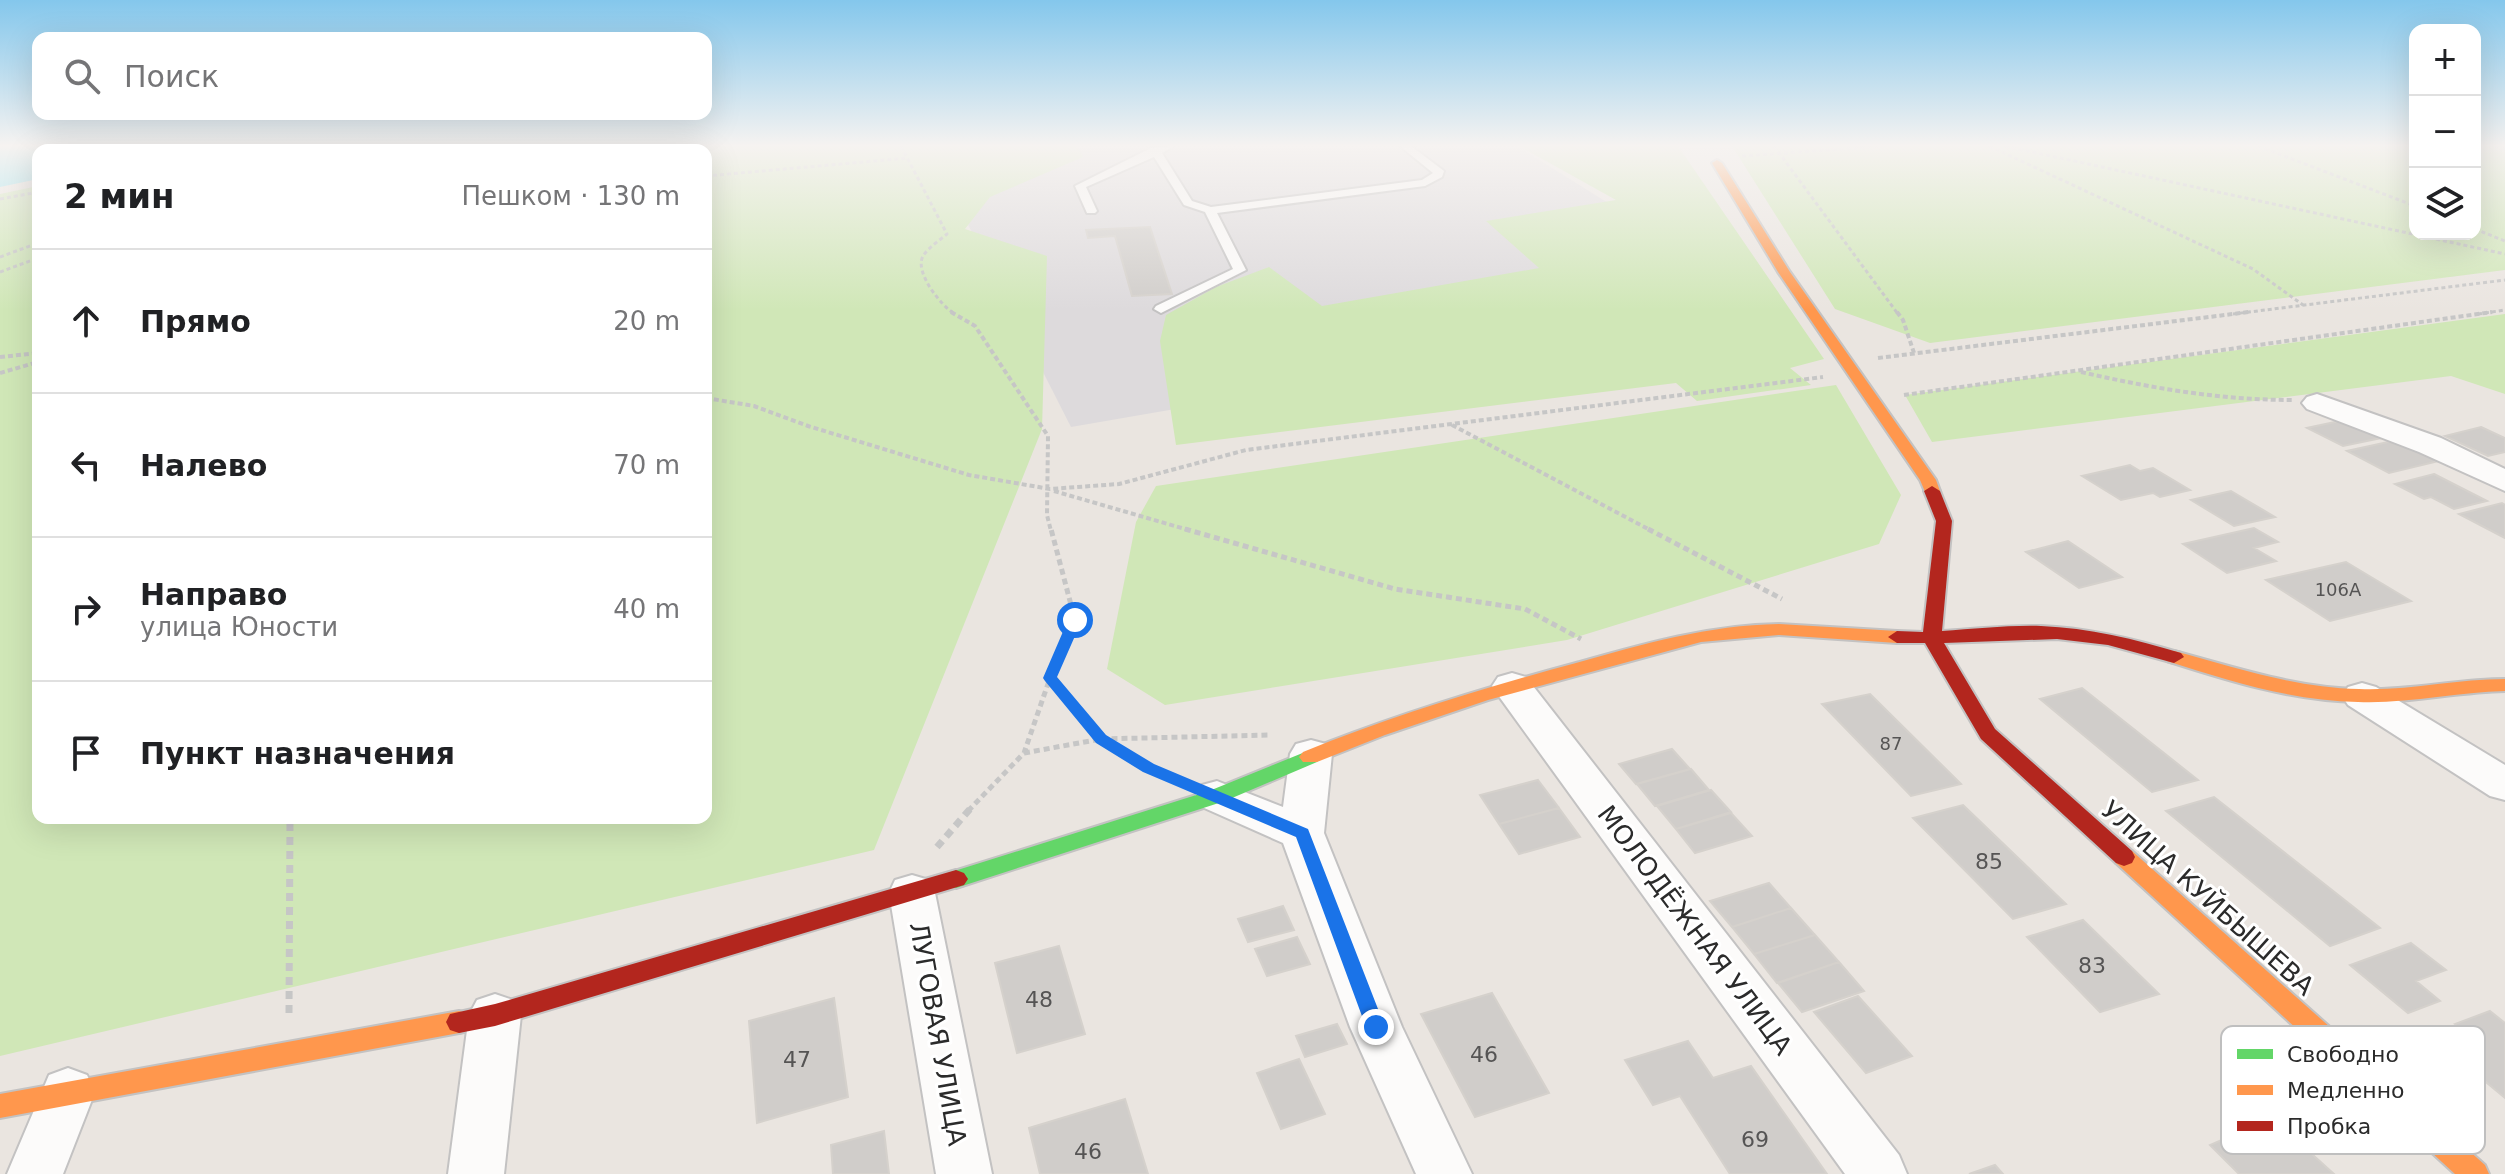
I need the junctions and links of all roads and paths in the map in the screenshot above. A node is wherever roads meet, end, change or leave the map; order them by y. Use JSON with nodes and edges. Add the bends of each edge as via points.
{"nodes":[{"id":1,"x":930,"y":201,"type":"edge"},
{"id":2,"x":1087,"y":201,"type":"edge"},
{"id":3,"x":1187,"y":201,"type":"edge"},
{"id":4,"x":1283,"y":201,"type":"edge"},
{"id":5,"x":1741,"y":201,"type":"edge"},
{"id":6,"x":1814,"y":201,"type":"edge"},
{"id":7,"x":2107,"y":201,"type":"edge"},
{"id":8,"x":2259,"y":201,"type":"edge"},
{"id":9,"x":1210,"y":210,"type":"junction"},
{"id":10,"x":1091,"y":211,"type":"dead end"},
{"id":11,"x":2481,"y":231,"type":"edge"},
{"id":12,"x":2505,"y":241,"type":"edge"},
{"id":13,"x":32,"y":245,"type":"edge"},
{"id":14,"x":2505,"y":254,"type":"edge"},
{"id":15,"x":0,"y":257,"type":"edge"},
{"id":16,"x":32,"y":260,"type":"edge"},
{"id":17,"x":0,"y":272,"type":"edge"},
{"id":18,"x":2505,"y":280,"type":"edge"},
{"id":19,"x":2304,"y":305,"type":"junction"},
{"id":20,"x":1161,"y":309,"type":"dead end"},
{"id":21,"x":2505,"y":310,"type":"edge"},
{"id":22,"x":1914,"y":353,"type":"junction"},
{"id":23,"x":32,"y":354,"type":"edge"},
{"id":24,"x":0,"y":357,"type":"edge"},
{"id":25,"x":32,"y":364,"type":"edge"},
{"id":26,"x":1849,"y":368,"type":"junction"},
{"id":27,"x":2073,"y":371,"type":"junction"},
{"id":28,"x":0,"y":373,"type":"edge"},
{"id":29,"x":712,"y":399,"type":"edge"},
{"id":30,"x":1871,"y":399,"type":"junction"},
{"id":31,"x":2317,"y":403,"type":"joint"},
{"id":32,"x":1451,"y":425,"type":"junction"},
{"id":33,"x":2505,"y":481,"type":"edge"},
{"id":34,"x":1050,"y":489,"type":"junction"},
{"id":35,"x":1787,"y":602,"type":"dead end"},
{"id":36,"x":1932,"y":639,"type":"junction"},
{"id":37,"x":1610,"y":658,"type":"junction"},
{"id":38,"x":1050,"y":678,"type":"junction"},
{"id":39,"x":2505,"y":685,"type":"edge"},
{"id":40,"x":1512,"y":686,"type":"junction"},
{"id":41,"x":2362,"y":696,"type":"junction"},
{"id":42,"x":1101,"y":739,"type":"junction"},
{"id":43,"x":1292,"y":745,"type":"junction"},
{"id":44,"x":1024,"y":753,"type":"junction"},
{"id":45,"x":2505,"y":785,"type":"edge"},
{"id":46,"x":1217,"y":796,"type":"junction"},
{"id":47,"x":290,"y":824,"type":"edge"},
{"id":48,"x":1302,"y":833,"type":"junction"},
{"id":49,"x":912,"y":893,"type":"junction"},
{"id":50,"x":495,"y":1015,"type":"junction"},
{"id":51,"x":2311,"y":1026,"type":"edge"},
{"id":52,"x":288,"y":1053,"type":"junction"},
{"id":53,"x":68,"y":1092,"type":"junction"},
{"id":54,"x":0,"y":1106,"type":"edge"},
{"id":55,"x":2453,"y":1154,"type":"edge"},
{"id":56,"x":35,"y":1174,"type":"edge"},
{"id":57,"x":476,"y":1174,"type":"edge"},
{"id":58,"x":964,"y":1174,"type":"edge"},
{"id":59,"x":1444,"y":1174,"type":"edge"},
{"id":60,"x":1879,"y":1174,"type":"edge"},
{"id":61,"x":2475,"y":1174,"type":"edge"}],
"edges":[{"from":1,"to":34,"type":"path","via":[[947,234],[923,256],[926,282],[943,307],[975,326],[1048,436]]},
{"from":2,"to":10,"type":"lane"},
{"from":3,"to":9,"type":"lane"},
{"from":4,"to":9,"type":"lane"},
{"from":5,"to":26,"type":"street"},
{"from":6,"to":22,"type":"path","via":[[1903,320]]},
{"from":7,"to":19,"type":"path","via":[[2253,269]]},
{"from":8,"to":14,"type":"path"},
{"from":9,"to":20,"type":"lane","via":[[1240,270]]},
{"from":11,"to":12,"type":"path"},
{"from":13,"to":15,"type":"path"},
{"from":16,"to":17,"type":"path"},
{"from":18,"to":19,"type":"path"},
{"from":19,"to":22,"type":"path"},
{"from":21,"to":27,"type":"path"},
{"from":22,"to":26,"type":"path"},
{"from":23,"to":24,"type":"path"},
{"from":25,"to":28,"type":"path"},
{"from":26,"to":30,"type":"street"},
{"from":26,"to":32,"type":"path"},
{"from":27,"to":30,"type":"path"},
{"from":27,"to":31,"type":"path","via":[[2145,387]]},
{"from":29,"to":34,"type":"path","via":[[754,406],[969,475]]},
{"from":30,"to":36,"type":"street","via":[[1928,480],[1944,521]]},
{"from":31,"to":33,"type":"street","via":[[2430,445]]},
{"from":32,"to":34,"type":"path","via":[[1246,450],[1119,484]]},
{"from":32,"to":35,"type":"path"},
{"from":34,"to":37,"type":"path","via":[[1395,589],[1525,609]]},
{"from":34,"to":38,"type":"path","via":[[1047,515],[1075,620]]},
{"from":36,"to":37,"type":"street","via":[[1790,629],[1740,631]]},
{"from":36,"to":41,"type":"street","via":[[2039,632],[2096,638],[2305,692]]},
{"from":36,"to":51,"type":"street","name":"УЛИЦА КУЙБЫШЕВА","via":[[1988,734]]},
{"from":37,"to":40,"type":"street"},
{"from":38,"to":42,"type":"path"},
{"from":38,"to":44,"type":"path"},
{"from":39,"to":41,"type":"street"},
{"from":40,"to":43,"type":"street","via":[[1367,733]]},
{"from":40,"to":60,"type":"street","name":"МОЛОДЁЖНАЯ УЛИЦА"},
{"from":41,"to":45,"type":"street"},
{"from":42,"to":43,"type":"path"},
{"from":42,"to":44,"type":"path"},
{"from":42,"to":46,"type":"path","via":[[1148,768]]},
{"from":43,"to":46,"type":"street"},
{"from":43,"to":48,"type":"street"},
{"from":44,"to":49,"type":"path","via":[[927,859]]},
{"from":46,"to":48,"type":"street"},
{"from":46,"to":49,"type":"street"},
{"from":47,"to":52,"type":"path"},
{"from":48,"to":59,"type":"street","via":[[1376,1027]]},
{"from":49,"to":50,"type":"street"},
{"from":49,"to":58,"type":"street","name":"ЛУГОВАЯ УЛИЦА"},
{"from":50,"to":52,"type":"street"},
{"from":50,"to":57,"type":"street"},
{"from":52,"to":53,"type":"street"},
{"from":53,"to":54,"type":"street"},
{"from":53,"to":56,"type":"street"},
{"from":55,"to":61,"type":"street","name":"УЛИЦА КУЙБЫШЕВА"}]}
